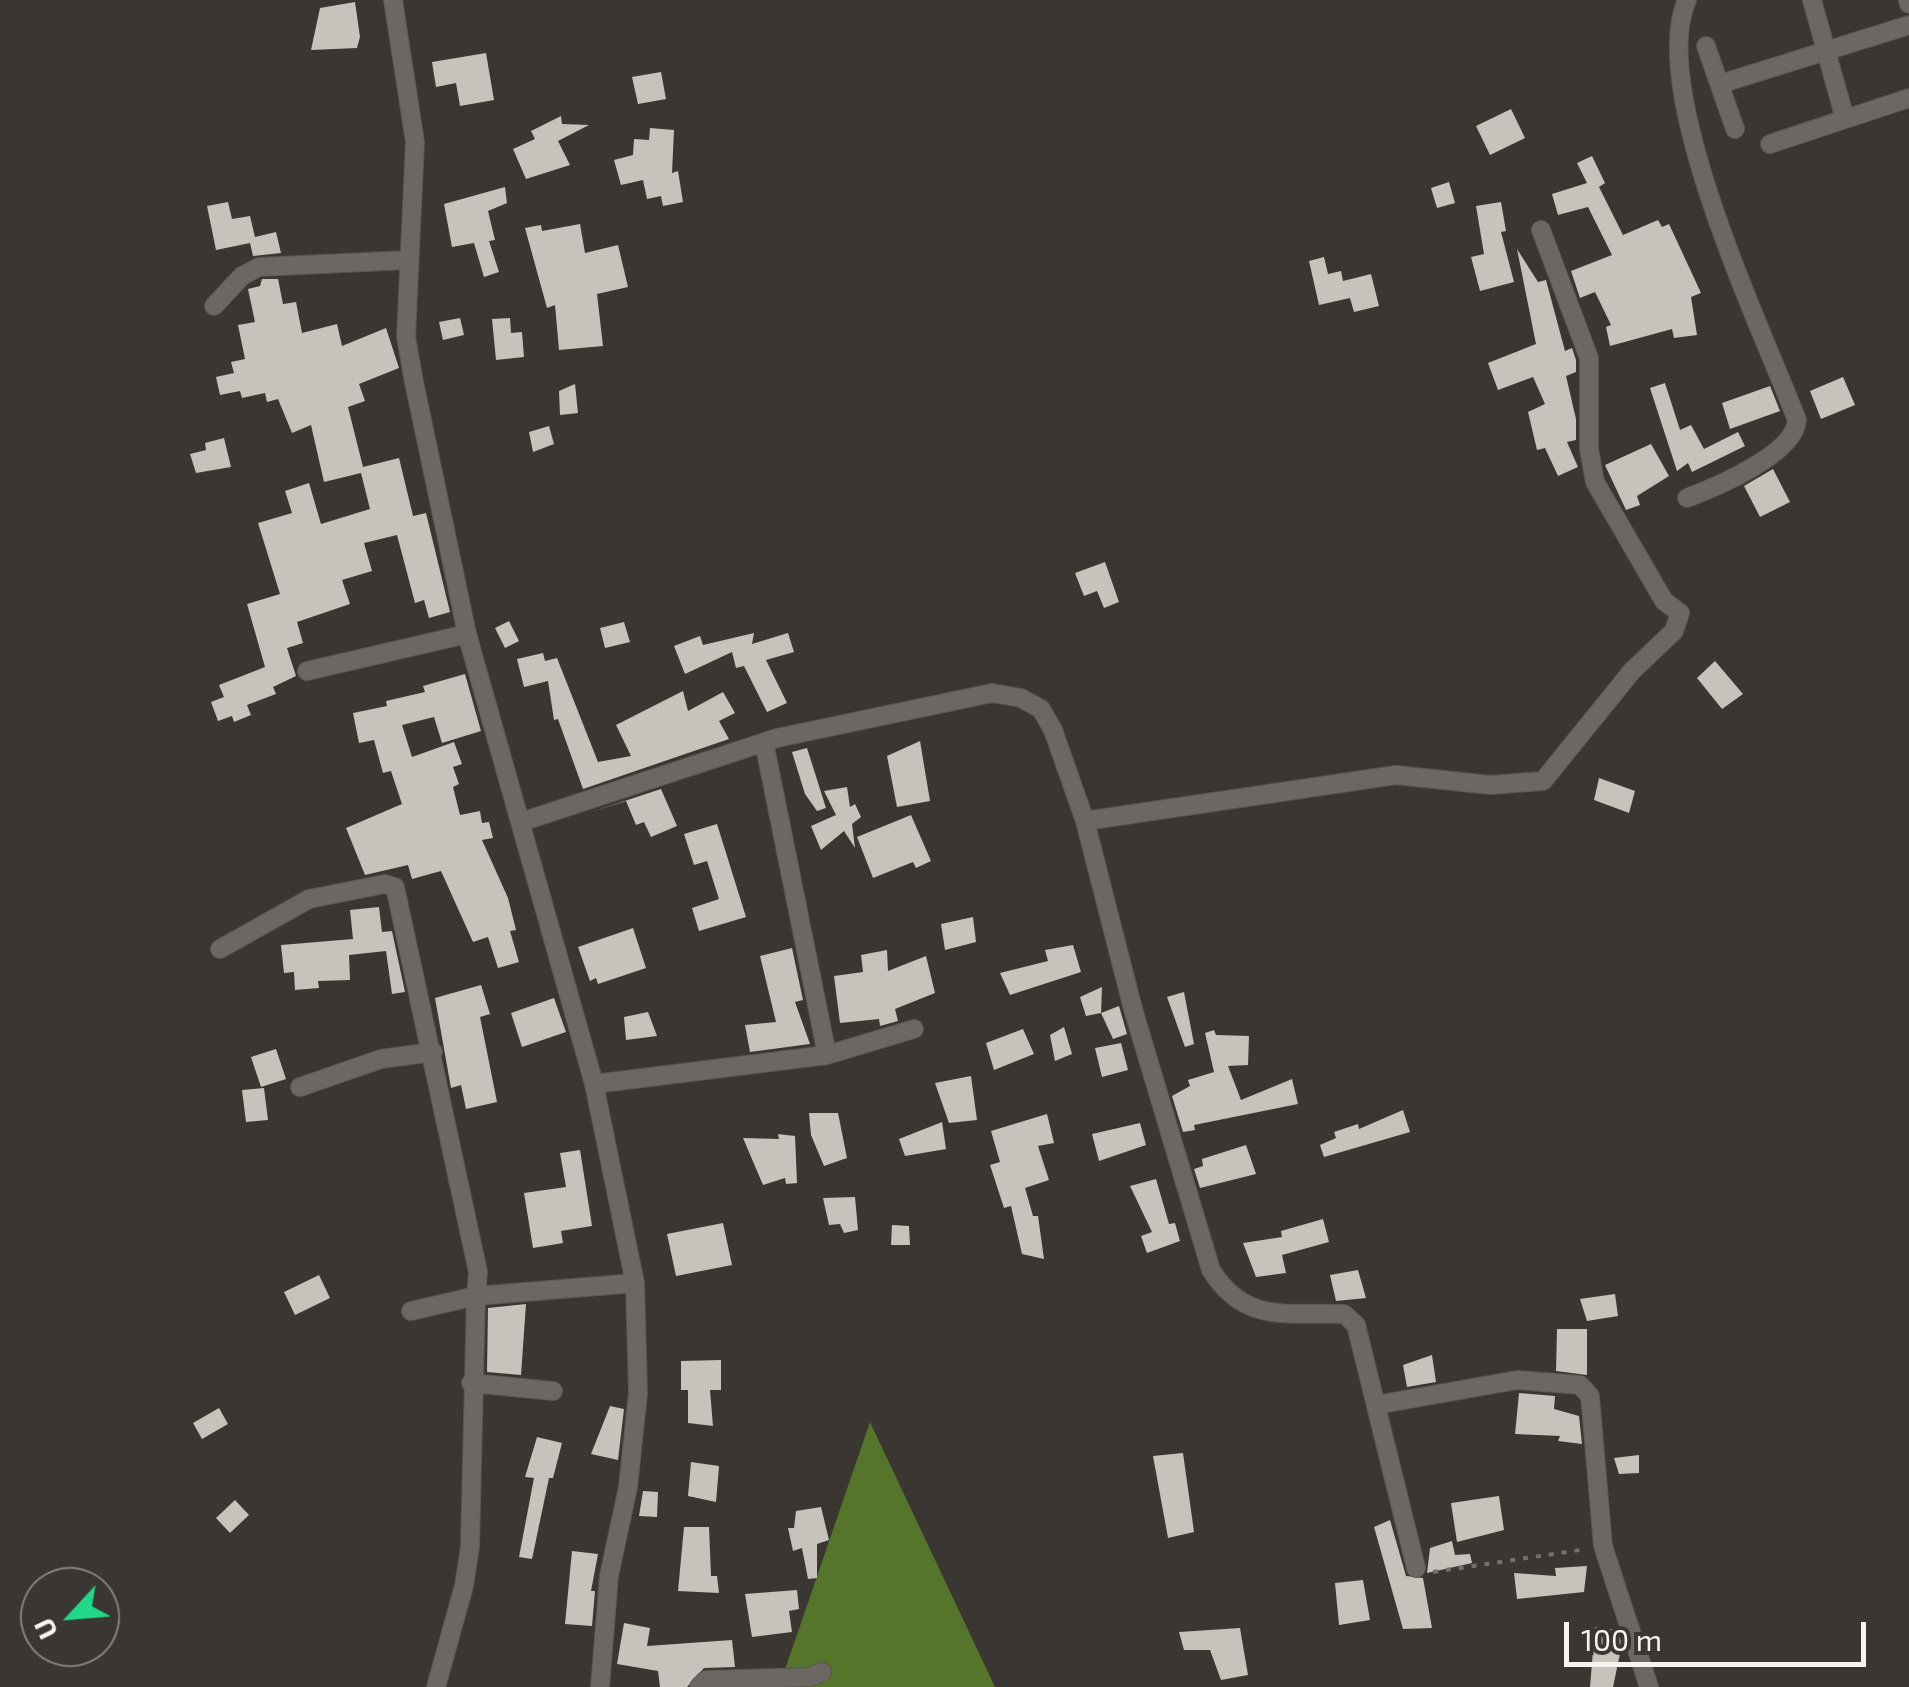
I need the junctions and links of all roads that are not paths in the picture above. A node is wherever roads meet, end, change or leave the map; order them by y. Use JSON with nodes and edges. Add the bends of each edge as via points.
{"nodes":[{"id":1,"x":393,"y":0,"type":"edge"},
{"id":2,"x":1687,"y":0,"type":"edge"},
{"id":3,"x":1812,"y":0,"type":"edge"},
{"id":4,"x":1909,"y":24,"type":"edge"},
{"id":5,"x":1706,"y":46,"type":"dead end"},
{"id":6,"x":1824,"y":51,"type":"junction"},
{"id":7,"x":1720,"y":84,"type":"junction"},
{"id":8,"x":1909,"y":98,"type":"edge"},
{"id":9,"x":1845,"y":118,"type":"junction"},
{"id":10,"x":1735,"y":130,"type":"dead end"},
{"id":11,"x":1770,"y":144,"type":"dead end"},
{"id":12,"x":1542,"y":230,"type":"dead end"},
{"id":13,"x":408,"y":260,"type":"junction"},
{"id":14,"x":214,"y":306,"type":"dead end"},
{"id":15,"x":1687,"y":498,"type":"dead end"},
{"id":16,"x":466,"y":634,"type":"junction"},
{"id":17,"x":306,"y":671,"type":"dead end"},
{"id":18,"x":764,"y":742,"type":"junction"},
{"id":19,"x":1085,"y":821,"type":"junction"},
{"id":20,"x":521,"y":822,"type":"junction"},
{"id":21,"x":220,"y":949,"type":"dead end"},
{"id":22,"x":914,"y":1029,"type":"dead end"},
{"id":23,"x":433,"y":1052,"type":"junction"},
{"id":24,"x":827,"y":1054,"type":"junction"},
{"id":25,"x":594,"y":1084,"type":"junction"},
{"id":26,"x":300,"y":1088,"type":"dead end"},
{"id":27,"x":635,"y":1283,"type":"junction"},
{"id":28,"x":476,"y":1296,"type":"junction"},
{"id":29,"x":412,"y":1311,"type":"dead end"},
{"id":30,"x":471,"y":1383,"type":"junction"},
{"id":31,"x":553,"y":1391,"type":"dead end"},
{"id":32,"x":1376,"y":1404,"type":"junction"},
{"id":33,"x":1416,"y":1568,"type":"road end"},
{"id":34,"x":822,"y":1672,"type":"dead end"},
{"id":35,"x":436,"y":1687,"type":"edge"},
{"id":36,"x":600,"y":1687,"type":"edge"},
{"id":37,"x":699,"y":1687,"type":"edge"},
{"id":38,"x":1650,"y":1687,"type":"edge"}],
"edges":[{"from":1,"to":13,"type":"street","via":[[415,142]]},
{"from":2,"to":15,"type":"street","via":[[1680,40],[1683,96],[1722,228],[1796,420],[1788,442],[1740,477]]},
{"from":3,"to":6,"type":"street"},
{"from":4,"to":6,"type":"street"},
{"from":5,"to":7,"type":"street"},
{"from":6,"to":7,"type":"street"},
{"from":6,"to":9,"type":"street"},
{"from":7,"to":10,"type":"street"},
{"from":8,"to":9,"type":"street"},
{"from":9,"to":11,"type":"street"},
{"from":12,"to":19,"type":"street","via":[[1589,358],[1595,482],[1664,601],[1680,613],[1674,631],[1632,671],[1544,781],[1476,785],[1396,775]]},
{"from":13,"to":14,"type":"street","via":[[258,267]]},
{"from":13,"to":16,"type":"street","via":[[406,336]]},
{"from":16,"to":17,"type":"street"},
{"from":16,"to":20,"type":"street"},
{"from":18,"to":19,"type":"street","via":[[962,698],[1021,698],[1041,709],[1053,730]]},
{"from":18,"to":20,"type":"street"},
{"from":18,"to":24,"type":"street"},
{"from":19,"to":32,"type":"street","via":[[1211,1270],[1226,1294],[1254,1310],[1350,1318]]},
{"from":20,"to":25,"type":"street"},
{"from":21,"to":23,"type":"street","via":[[309,899],[392,884]]},
{"from":22,"to":24,"type":"street"},
{"from":23,"to":26,"type":"street","via":[[380,1059]]},
{"from":23,"to":28,"type":"street","via":[[475,1242]]},
{"from":24,"to":25,"type":"street"},
{"from":25,"to":27,"type":"street"},
{"from":27,"to":28,"type":"street"},
{"from":27,"to":36,"type":"street","via":[[638,1393],[609,1576]]},
{"from":28,"to":29,"type":"street"},
{"from":28,"to":30,"type":"street"},
{"from":30,"to":31,"type":"street"},
{"from":30,"to":35,"type":"street","via":[[470,1547]]},
{"from":32,"to":33,"type":"street"},
{"from":32,"to":38,"type":"street","via":[[1517,1380],[1580,1385],[1590,1396],[1603,1546]]},
{"from":34,"to":37,"type":"street","via":[[706,1680]]}]}
